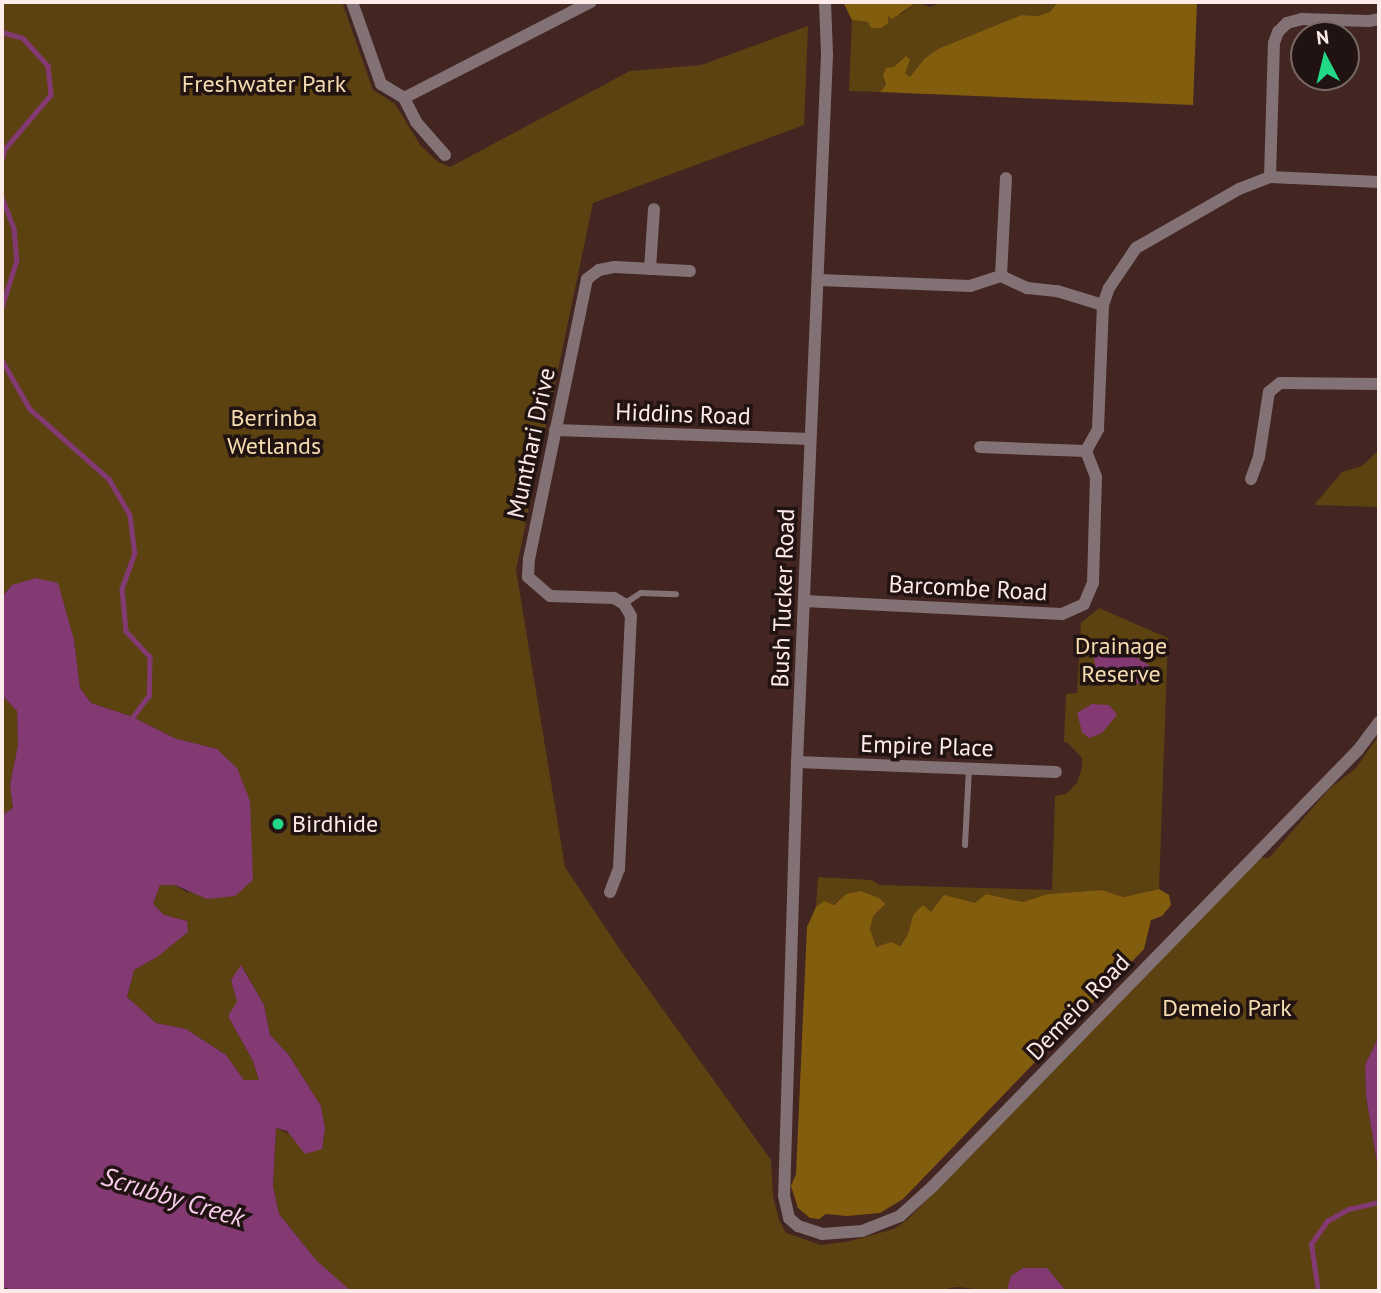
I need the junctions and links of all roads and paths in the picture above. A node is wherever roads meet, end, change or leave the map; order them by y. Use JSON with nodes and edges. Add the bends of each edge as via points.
{"nodes":[{"id":1,"x":352,"y":2,"type":"edge"},
{"id":2,"x":591,"y":2,"type":"edge"},
{"id":3,"x":825,"y":2,"type":"edge"},
{"id":4,"x":1379,"y":19,"type":"edge"},
{"id":5,"x":404,"y":98,"type":"junction"},
{"id":6,"x":445,"y":155,"type":"dead end"},
{"id":7,"x":1270,"y":177,"type":"junction"},
{"id":8,"x":1006,"y":178,"type":"dead end"},
{"id":9,"x":1379,"y":182,"type":"edge"},
{"id":10,"x":654,"y":209,"type":"dead end"},
{"id":11,"x":650,"y":269,"type":"junction"},
{"id":12,"x":690,"y":271,"type":"dead end"},
{"id":13,"x":1001,"y":276,"type":"junction"},
{"id":14,"x":819,"y":279,"type":"junction"},
{"id":15,"x":1104,"y":305,"type":"junction"},
{"id":16,"x":1379,"y":384,"type":"edge"},
{"id":17,"x":555,"y":430,"type":"junction"},
{"id":18,"x":810,"y":439,"type":"junction"},
{"id":19,"x":980,"y":447,"type":"dead end"},
{"id":20,"x":1086,"y":451,"type":"junction"},
{"id":21,"x":1251,"y":479,"type":"dead end"},
{"id":22,"x":676,"y":594,"type":"dead end"},
{"id":23,"x":804,"y":601,"type":"junction"},
{"id":24,"x":624,"y":604,"type":"junction"},
{"id":25,"x":1379,"y":722,"type":"edge"},
{"id":26,"x":797,"y":762,"type":"junction"},
{"id":27,"x":969,"y":769,"type":"junction"},
{"id":28,"x":1056,"y":772,"type":"dead end"},
{"id":29,"x":965,"y":845,"type":"dead end"},
{"id":30,"x":610,"y":892,"type":"dead end"},
{"id":31,"x":784,"y":1196,"type":"joint"}],
"edges":[{"from":1,"to":5,"type":"street","via":[[382,84]]},
{"from":2,"to":5,"type":"street"},
{"from":3,"to":14,"type":"street","name":"Bush Tucker Road"},
{"from":4,"to":7,"type":"street","via":[[1302,19],[1287,23],[1278,32]]},
{"from":5,"to":6,"type":"street","via":[[423,132]]},
{"from":7,"to":9,"type":"street"},
{"from":7,"to":15,"type":"street","via":[[1239,189],[1136,248],[1109,288]]},
{"from":8,"to":13,"type":"street"},
{"from":10,"to":11,"type":"street"},
{"from":11,"to":12,"type":"street","name":"Munthari Drive"},
{"from":11,"to":17,"type":"street","name":"Munthari Drive","via":[[615,267],[599,270],[587,279]]},
{"from":13,"to":14,"type":"street","via":[[970,286]]},
{"from":13,"to":15,"type":"street","via":[[1027,288],[1057,291]]},
{"from":14,"to":18,"type":"street","name":"Bush Tucker Road"},
{"from":15,"to":20,"type":"street","via":[[1098,429]]},
{"from":16,"to":21,"type":"street","via":[[1280,383],[1269,392]]},
{"from":17,"to":18,"type":"street","name":"Hiddins Road"},
{"from":17,"to":24,"type":"street","name":"Munthari Drive","via":[[527,577],[550,596],[614,598]]},
{"from":18,"to":23,"type":"street","name":"Bush Tucker Road"},
{"from":19,"to":20,"type":"street"},
{"from":20,"to":23,"type":"street","name":"Barcombe Road","via":[[1096,477],[1093,583],[1084,604],[1062,614]]},
{"from":22,"to":24,"type":"lane","name":"Munthari Drive","via":[[641,593]]},
{"from":23,"to":26,"type":"street","name":"Bush Tucker Road"},
{"from":24,"to":30,"type":"street","via":[[631,616],[620,856]]},
{"from":25,"to":31,"type":"street","name":"Demeio Road","via":[[1358,750],[900,1216],[862,1231],[822,1234],[789,1218]]},
{"from":26,"to":27,"type":"street","name":"Empire Place"},
{"from":26,"to":31,"type":"street","name":"Bush Tucker Road"},
{"from":27,"to":28,"type":"street","name":"Empire Place"},
{"from":27,"to":29,"type":"lane"}]}
